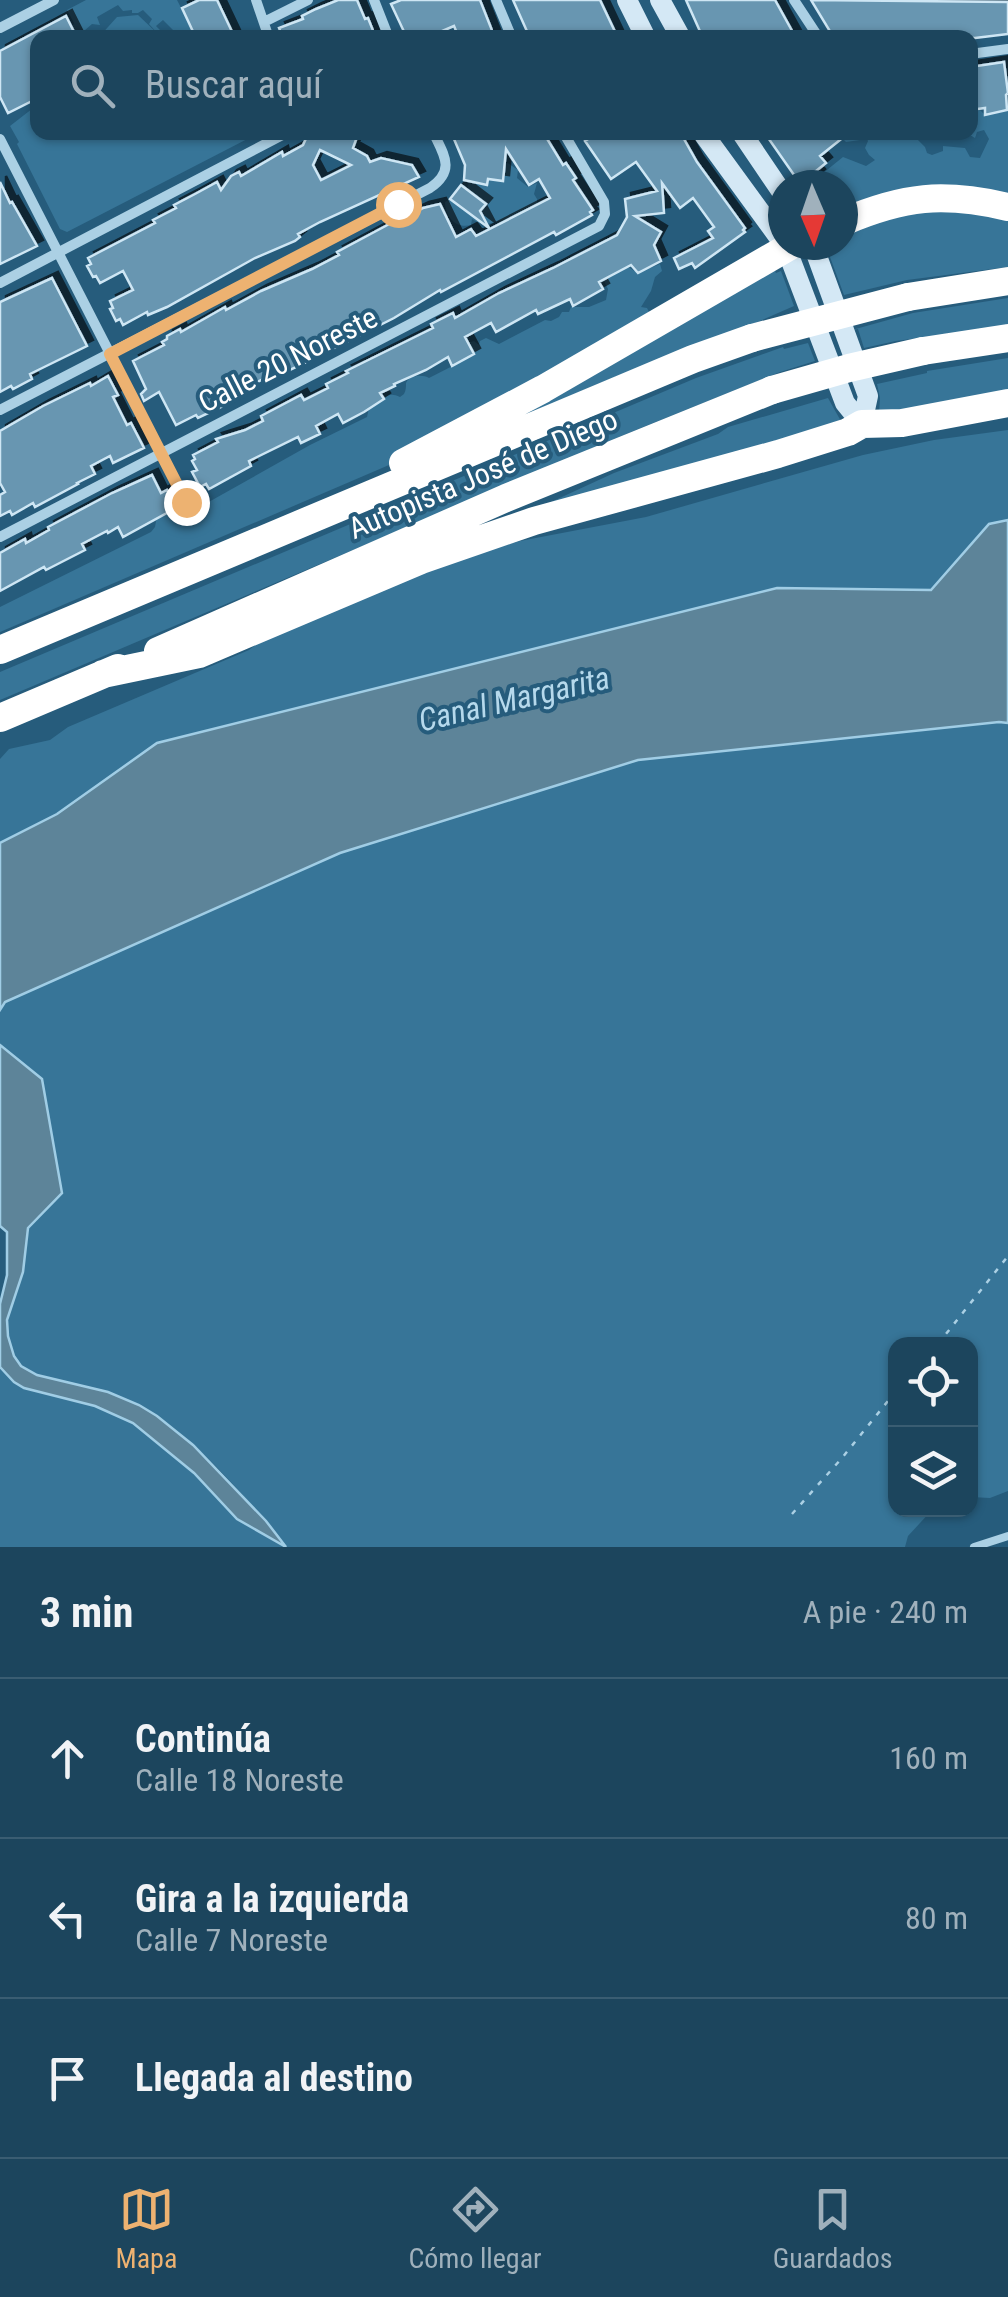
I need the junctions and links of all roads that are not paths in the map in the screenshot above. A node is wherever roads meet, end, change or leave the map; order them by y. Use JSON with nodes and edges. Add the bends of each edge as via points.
{"nodes":[{"id":1,"x":54,"y":0,"type":"edge"},
{"id":2,"x":256,"y":0,"type":"edge"},
{"id":3,"x":308,"y":0,"type":"edge"},
{"id":4,"x":374,"y":0,"type":"edge"},
{"id":5,"x":496,"y":0,"type":"edge"},
{"id":6,"x":627,"y":0,"type":"edge"},
{"id":7,"x":660,"y":0,"type":"edge"},
{"id":8,"x":794,"y":0,"type":"edge"},
{"id":9,"x":264,"y":22,"type":"junction"},
{"id":10,"x":0,"y":28,"type":"edge"},
{"id":11,"x":266,"y":30,"type":"edge"},
{"id":12,"x":386,"y":30,"type":"edge"},
{"id":13,"x":509,"y":30,"type":"edge"},
{"id":14,"x":642,"y":30,"type":"edge"},
{"id":15,"x":677,"y":30,"type":"edge"},
{"id":16,"x":814,"y":30,"type":"edge"},
{"id":17,"x":1008,"y":49,"type":"edge"},
{"id":18,"x":978,"y":53,"type":"edge"},
{"id":19,"x":275,"y":140,"type":"edge"},
{"id":20,"x":437,"y":140,"type":"edge"},
{"id":21,"x":568,"y":140,"type":"edge"},
{"id":22,"x":708,"y":140,"type":"edge"},
{"id":23,"x":746,"y":140,"type":"edge"},
{"id":24,"x":2,"y":147,"type":"edge"},
{"id":25,"x":768,"y":172,"type":"edge"},
{"id":26,"x":1008,"y":207,"type":"edge"},
{"id":27,"x":768,"y":215,"type":"edge"},
{"id":28,"x":858,"y":216,"type":"edge"},
{"id":29,"x":58,"y":253,"type":"junction"},
{"id":30,"x":768,"y":259,"type":"edge"},
{"id":31,"x":797,"y":260,"type":"edge"},
{"id":32,"x":1008,"y":281,"type":"edge"},
{"id":33,"x":0,"y":283,"type":"edge"},
{"id":34,"x":1008,"y":338,"type":"edge"},
{"id":35,"x":110,"y":354,"type":"junction"},
{"id":36,"x":1008,"y":403,"type":"edge"},
{"id":37,"x":0,"y":410,"type":"edge"},
{"id":38,"x":1008,"y":420,"type":"edge"},
{"id":39,"x":862,"y":424,"type":"junction"},
{"id":40,"x":162,"y":454,"type":"junction"},
{"id":41,"x":186,"y":502,"type":"dead end"},
{"id":42,"x":0,"y":537,"type":"edge"},
{"id":43,"x":225,"y":554,"type":"junction"},
{"id":44,"x":421,"y":560,"type":"junction"},
{"id":45,"x":0,"y":650,"type":"edge"},
{"id":46,"x":104,"y":674,"type":"junction"},
{"id":47,"x":0,"y":718,"type":"edge"},
{"id":48,"x":1008,"y":1536,"type":"edge"},
{"id":49,"x":993,"y":1545,"type":"edge"},
{"id":50,"x":974,"y":1547,"type":"edge"}],
"edges":[{"from":1,"to":10,"type":"street"},
{"from":2,"to":9,"type":"street"},
{"from":3,"to":9,"type":"street"},
{"from":4,"to":12,"type":"street"},
{"from":5,"to":13,"type":"street"},
{"from":6,"to":14,"type":"main road"},
{"from":7,"to":15,"type":"main road"},
{"from":8,"to":16,"type":"street"},
{"from":9,"to":11,"type":"street"},
{"from":17,"to":18,"type":"street"},
{"from":19,"to":29,"type":"street"},
{"from":20,"to":35,"type":"street","via":[[446,160],[443,176],[430,188]]},
{"from":21,"to":40,"type":"street","name":"Calle 20 Noreste","via":[[604,202],[599,226]]},
{"from":22,"to":27,"type":"main road"},
{"from":23,"to":25,"type":"main road"},
{"from":24,"to":29,"type":"street"},
{"from":26,"to":28,"type":"highway","via":[[960,198],[913,200]]},
{"from":29,"to":33,"type":"street"},
{"from":29,"to":35,"type":"street"},
{"from":30,"to":43,"type":"highway","via":[[433,449],[268,521]]},
{"from":31,"to":39,"type":"main road","via":[[845,402]]},
{"from":32,"to":43,"type":"highway","name":"Autopista José de Diego","bridge":true,"via":[[908,296],[752,338]]},
{"from":34,"to":46,"type":"highway","name":"Autopista José de Diego","bridge":true,"via":[[848,368],[772,390],[542,482]]},
{"from":35,"to":37,"type":"street"},
{"from":35,"to":40,"type":"street"},
{"from":36,"to":39,"type":"highway"},
{"from":38,"to":44,"type":"highway","via":[[880,442]]},
{"from":39,"to":44,"type":"highway"},
{"from":40,"to":41,"type":"street"},
{"from":40,"to":42,"type":"street","name":"Calle 20 Noreste"},
{"from":43,"to":45,"type":"highway","name":"Autopista José de Diego"},
{"from":44,"to":46,"type":"highway","via":[[199,654]]},
{"from":46,"to":47,"type":"highway","name":"Autopista José de Diego"},
{"from":48,"to":49,"type":"lane"},
{"from":49,"to":50,"type":"lane"}]}
